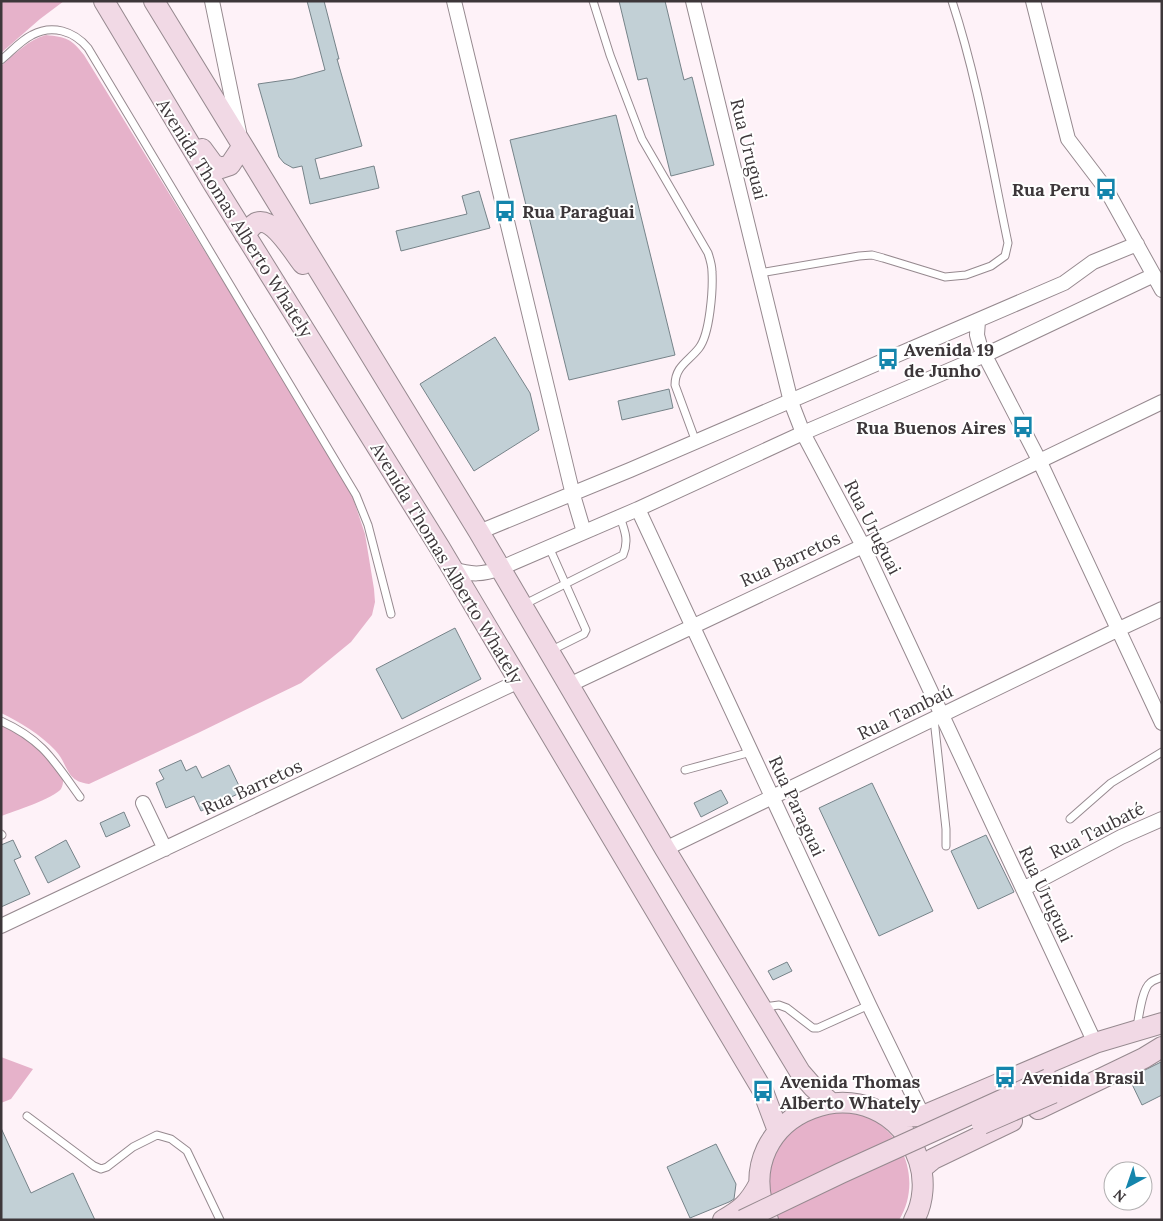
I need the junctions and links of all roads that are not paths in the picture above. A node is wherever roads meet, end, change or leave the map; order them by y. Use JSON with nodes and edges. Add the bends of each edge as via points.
{"nodes":[{"id":1,"x":104,"y":1,"type":"edge"},
{"id":2,"x":154,"y":1,"type":"edge"},
{"id":3,"x":212,"y":1,"type":"edge"},
{"id":4,"x":454,"y":1,"type":"edge"},
{"id":5,"x":593,"y":1,"type":"edge"},
{"id":6,"x":694,"y":1,"type":"edge"},
{"id":7,"x":952,"y":1,"type":"edge"},
{"id":8,"x":1033,"y":1,"type":"edge"},
{"id":9,"x":1,"y":60,"type":"edge"},
{"id":10,"x":163,"y":101,"type":"junction"},
{"id":11,"x":242,"y":147,"type":"junction"},
{"id":12,"x":245,"y":235,"type":"junction"},
{"id":13,"x":1137,"y":244,"type":"junction"},
{"id":14,"x":760,"y":273,"type":"junction"},
{"id":15,"x":1154,"y":275,"type":"junction"},
{"id":16,"x":1162,"y":290,"type":"edge"},
{"id":17,"x":343,"y":308,"type":"junction"},
{"id":18,"x":978,"y":320,"type":"junction"},
{"id":19,"x":985,"y":355,"type":"junction"},
{"id":20,"x":791,"y":402,"type":"junction"},
{"id":21,"x":1162,"y":402,"type":"edge"},
{"id":22,"x":803,"y":433,"type":"junction"},
{"id":23,"x":696,"y":442,"type":"junction"},
{"id":24,"x":1039,"y":460,"type":"junction"},
{"id":25,"x":572,"y":495,"type":"junction"},
{"id":26,"x":638,"y":509,"type":"junction"},
{"id":27,"x":620,"y":517,"type":"junction"},
{"id":28,"x":480,"y":532,"type":"junction"},
{"id":29,"x":584,"y":532,"type":"junction"},
{"id":30,"x":863,"y":546,"type":"junction"},
{"id":31,"x":549,"y":547,"type":"junction"},
{"id":32,"x":501,"y":568,"type":"junction"},
{"id":33,"x":452,"y":570,"type":"junction"},
{"id":34,"x":565,"y":585,"type":"junction"},
{"id":35,"x":523,"y":606,"type":"junction"},
{"id":36,"x":1162,"y":610,"type":"edge"},
{"id":37,"x":391,"y":614,"type":"dead end"},
{"id":38,"x":692,"y":625,"type":"junction"},
{"id":39,"x":1117,"y":630,"type":"junction"},
{"id":40,"x":549,"y":652,"type":"junction"},
{"id":41,"x":519,"y":681,"type":"junction"},
{"id":42,"x":569,"y":685,"type":"junction"},
{"id":43,"x":938,"y":718,"type":"junction"},
{"id":44,"x":1,"y":721,"type":"edge"},
{"id":45,"x":1162,"y":723,"type":"edge"},
{"id":46,"x":751,"y":752,"type":"junction"},
{"id":47,"x":1162,"y":752,"type":"edge"},
{"id":48,"x":685,"y":770,"type":"dead end"},
{"id":49,"x":772,"y":796,"type":"junction"},
{"id":50,"x":80,"y":797,"type":"dead end"},
{"id":51,"x":142,"y":803,"type":"dead end"},
{"id":52,"x":1070,"y":819,"type":"dead end"},
{"id":53,"x":1162,"y":819,"type":"edge"},
{"id":54,"x":946,"y":846,"type":"dead end"},
{"id":55,"x":165,"y":849,"type":"junction"},
{"id":56,"x":665,"y":849,"type":"junction"},
{"id":57,"x":1023,"y":889,"type":"junction"},
{"id":58,"x":1,"y":926,"type":"edge"},
{"id":59,"x":1162,"y":977,"type":"edge"},
{"id":60,"x":869,"y":1006,"type":"junction"},
{"id":61,"x":761,"y":1007,"type":"junction"},
{"id":62,"x":1162,"y":1025,"type":"edge"},
{"id":63,"x":1136,"y":1030,"type":"junction"},
{"id":64,"x":1162,"y":1042,"type":"edge"},
{"id":65,"x":1095,"y":1043,"type":"junction"},
{"id":66,"x":1162,"y":1047,"type":"edge"},
{"id":67,"x":1051,"y":1086,"type":"junction"},
{"id":68,"x":832,"y":1102,"type":"junction"},
{"id":69,"x":27,"y":1116,"type":"dead end"},
{"id":70,"x":923,"y":1116,"type":"junction"},
{"id":71,"x":888,"y":1117,"type":"junction"},
{"id":72,"x":778,"y":1131,"type":"junction"},
{"id":73,"x":921,"y":1169,"type":"junction"},
{"id":74,"x":759,"y":1184,"type":"junction"},
{"id":75,"x":220,"y":1220,"type":"edge"},
{"id":76,"x":723,"y":1220,"type":"edge"},
{"id":77,"x":743,"y":1220,"type":"edge"},
{"id":78,"x":768,"y":1220,"type":"edge"},
{"id":79,"x":773,"y":1220,"type":"edge"},
{"id":80,"x":914,"y":1220,"type":"edge"}],
"edges":[{"from":1,"to":10,"type":"main road","name":"Avenida Thomas Alberto Whately"},
{"from":2,"to":11,"type":"main road"},
{"from":3,"to":11,"type":"street"},
{"from":4,"to":25,"type":"street"},
{"from":5,"to":23,"type":"lane","via":[[642,139],[708,253],[712,270],[708,326],[700,347],[678,369],[675,377]]},
{"from":6,"to":14,"type":"street","name":"Rua Uruguai"},
{"from":7,"to":14,"type":"lane","via":[[981,112],[1008,243],[1005,256],[991,266],[966,275],[945,277],[872,256]]},
{"from":8,"to":13,"type":"street","via":[[1068,139],[1106,190]]},
{"from":9,"to":37,"type":"lane","via":[[26,39],[45,30],[72,34],[88,48],[356,495],[368,525]]},
{"from":10,"to":11,"type":"main road","via":[[213,164],[221,168],[230,165]]},
{"from":10,"to":12,"type":"main road","name":"Avenida Thomas Alberto Whately"},
{"from":11,"to":17,"type":"main road"},
{"from":12,"to":17,"type":"main road","via":[[255,224],[262,222],[279,232],[309,273]]},
{"from":12,"to":33,"type":"main road","name":"Avenida Thomas Alberto Whately"},
{"from":13,"to":15,"type":"street"},
{"from":13,"to":18,"type":"street","via":[[1093,262],[1064,284]]},
{"from":14,"to":20,"type":"street","name":"Rua Uruguai"},
{"from":15,"to":16,"type":"street"},
{"from":15,"to":19,"type":"street"},
{"from":17,"to":28,"type":"main road"},
{"from":18,"to":19,"type":"street","via":[[978,342]]},
{"from":18,"to":20,"type":"street"},
{"from":19,"to":22,"type":"street"},
{"from":19,"to":24,"type":"street"},
{"from":20,"to":22,"type":"street","name":"Rua Uruguai"},
{"from":20,"to":23,"type":"street"},
{"from":21,"to":24,"type":"street","name":"Rua Barretos"},
{"from":22,"to":26,"type":"street"},
{"from":22,"to":30,"type":"street","name":"Rua Uruguai"},
{"from":23,"to":25,"type":"street"},
{"from":24,"to":30,"type":"street","name":"Rua Barretos"},
{"from":24,"to":39,"type":"street"},
{"from":25,"to":28,"type":"street"},
{"from":25,"to":29,"type":"street"},
{"from":26,"to":27,"type":"street"},
{"from":26,"to":38,"type":"street","name":"Rua Paraguai"},
{"from":27,"to":29,"type":"street"},
{"from":27,"to":34,"type":"lane","via":[[627,537],[623,555]]},
{"from":28,"to":32,"type":"main road"},
{"from":29,"to":31,"type":"street"},
{"from":30,"to":38,"type":"street","name":"Rua Barretos"},
{"from":30,"to":43,"type":"street","name":"Rua Uruguai"},
{"from":31,"to":32,"type":"street"},
{"from":31,"to":34,"type":"lane"},
{"from":32,"to":33,"type":"street","via":[[471,574]]},
{"from":32,"to":35,"type":"main road"},
{"from":33,"to":41,"type":"main road","name":"Avenida Thomas Alberto Whately"},
{"from":34,"to":35,"type":"lane"},
{"from":34,"to":40,"type":"lane","via":[[586,630]]},
{"from":35,"to":40,"type":"main road"},
{"from":36,"to":39,"type":"street","name":"Rua Tambaú"},
{"from":38,"to":42,"type":"street","name":"Rua Barretos"},
{"from":38,"to":46,"type":"street","name":"Rua Paraguai"},
{"from":39,"to":43,"type":"street","name":"Rua Tambaú"},
{"from":39,"to":45,"type":"street"},
{"from":40,"to":42,"type":"main road"},
{"from":41,"to":55,"type":"street","name":"Rua Barretos"},
{"from":41,"to":72,"type":"main road","name":"Avenida Thomas Alberto Whately","via":[[763,1091]]},
{"from":42,"to":56,"type":"main road"},
{"from":43,"to":49,"type":"street","name":"Rua Tambaú"},
{"from":43,"to":54,"type":"lane"},
{"from":43,"to":57,"type":"street","name":"Rua Uruguai"},
{"from":44,"to":50,"type":"lane","via":[[35,740]]},
{"from":46,"to":48,"type":"lane"},
{"from":46,"to":49,"type":"street","name":"Rua Paraguai"},
{"from":47,"to":52,"type":"lane","via":[[1110,784]]},
{"from":49,"to":56,"type":"street","name":"Rua Tambaú"},
{"from":49,"to":60,"type":"street","name":"Rua Paraguai"},
{"from":51,"to":55,"type":"street"},
{"from":53,"to":57,"type":"street","name":"Rua Taubaté"},
{"from":55,"to":58,"type":"street","name":"Rua Barretos"},
{"from":56,"to":61,"type":"main road"},
{"from":57,"to":65,"type":"street","name":"Rua Uruguai"},
{"from":59,"to":63,"type":"lane","via":[[1150,983],[1144,992]]},
{"from":60,"to":61,"type":"lane","via":[[818,1028],[813,1028],[779,1005]]},
{"from":60,"to":70,"type":"street","name":"Rua Paraguai"},
{"from":61,"to":68,"type":"main road","via":[[800,1072]]},
{"from":62,"to":63,"type":"main road"},
{"from":62,"to":67,"type":"main road"},
{"from":63,"to":65,"type":"main road"},
{"from":64,"to":67,"type":"main road"},
{"from":65,"to":70,"type":"main road"},
{"from":66,"to":73,"type":"main road","via":[[932,1158]]},
{"from":67,"to":77,"type":"main road","bridge":true,"via":[[841,1173]]},
{"from":67,"to":79,"type":"main road","bridge":true},
{"from":68,"to":71,"type":"main road","via":[[871,1108]]},
{"from":68,"to":72,"type":"main road","via":[[806,1110]]},
{"from":69,"to":75,"type":"lane","via":[[101,1169],[157,1135],[171,1139],[187,1151]]},
{"from":70,"to":71,"type":"main road"},
{"from":71,"to":73,"type":"main road","via":[[914,1147]]},
{"from":72,"to":74,"type":"main road","via":[[761,1165]]},
{"from":73,"to":80,"type":"main road","via":[[923,1191]]},
{"from":74,"to":76,"type":"main road","via":[[746,1205]]},
{"from":74,"to":78,"type":"main road"}]}
